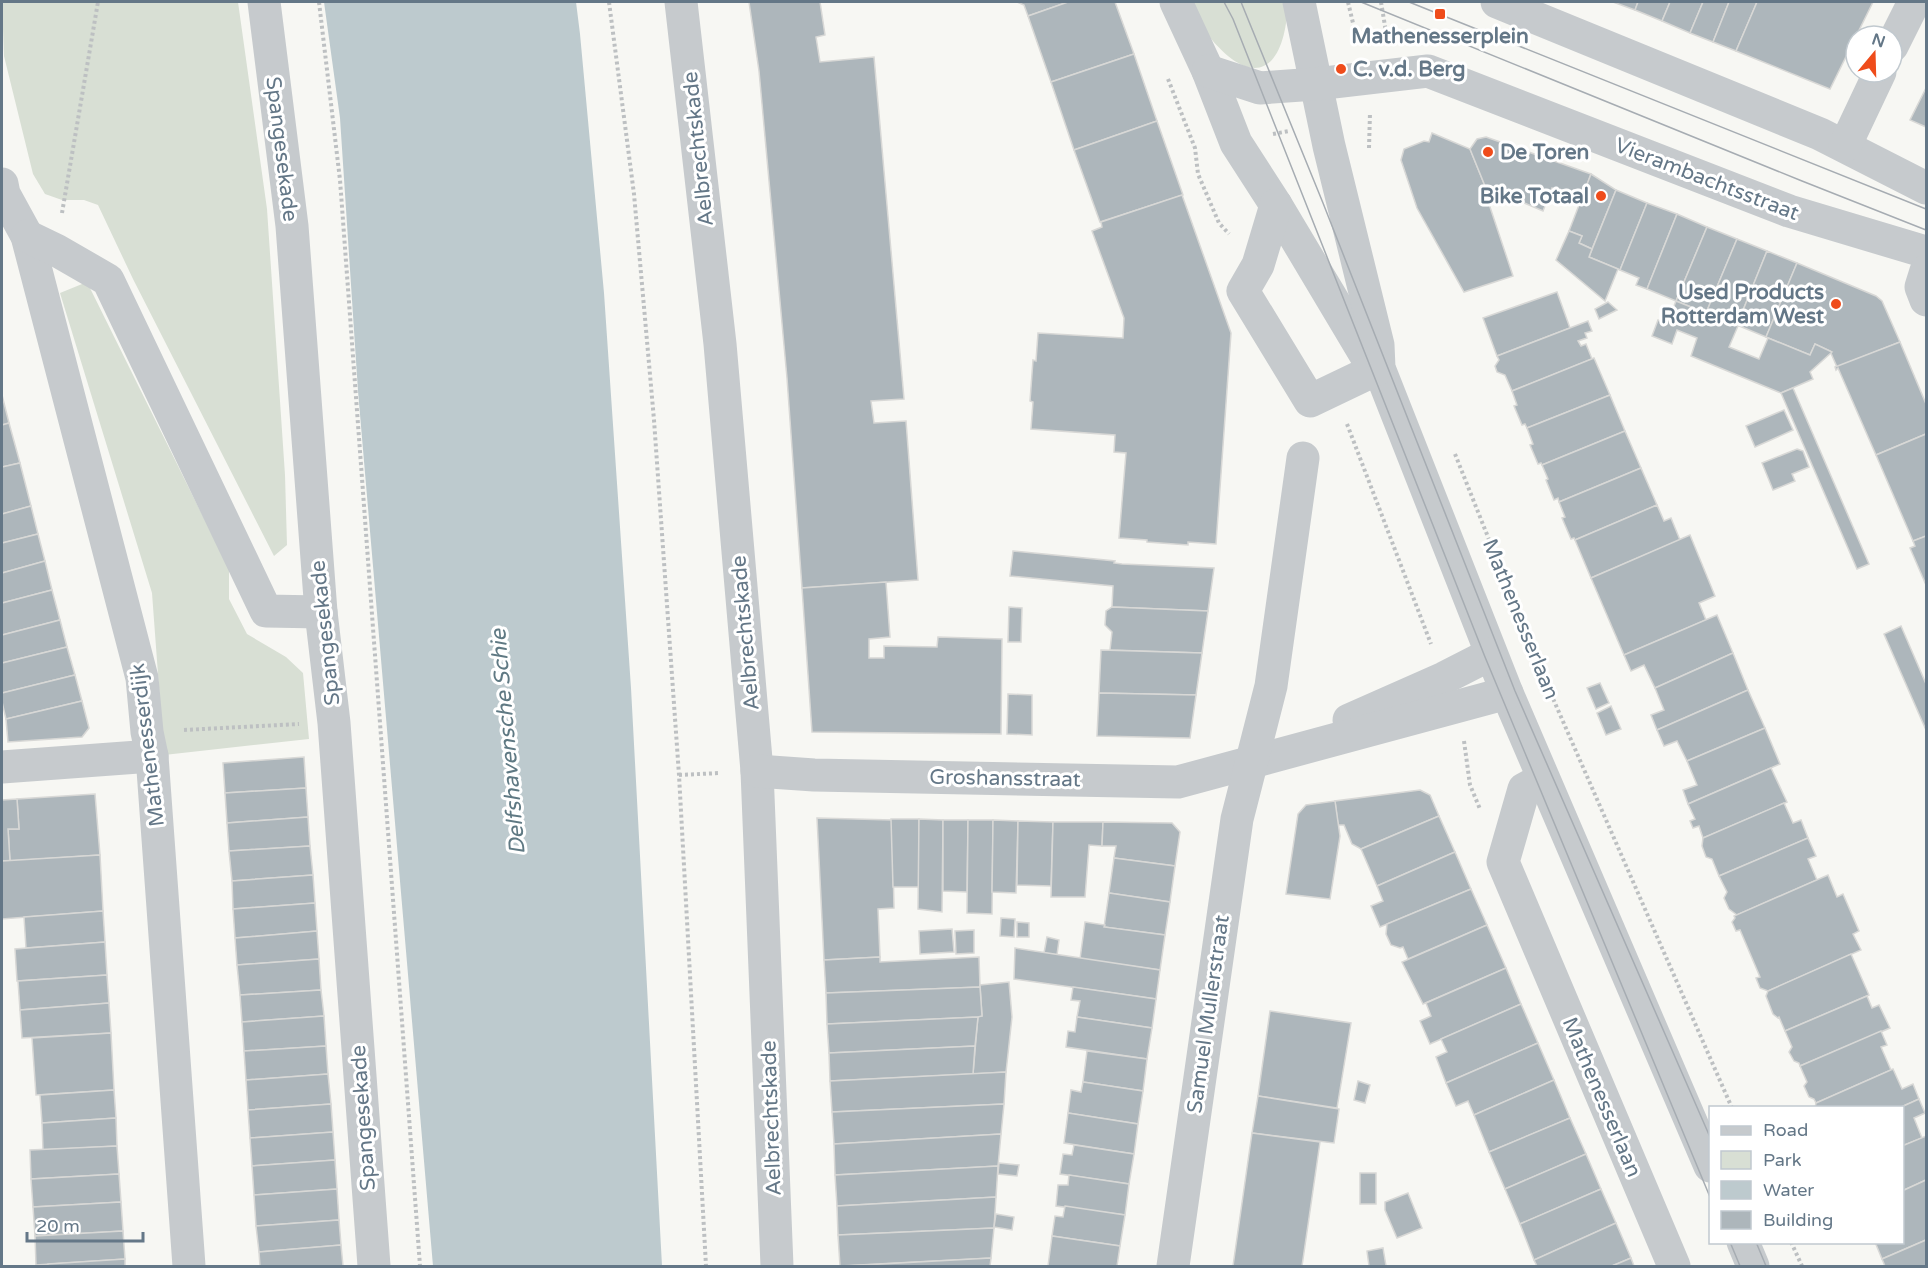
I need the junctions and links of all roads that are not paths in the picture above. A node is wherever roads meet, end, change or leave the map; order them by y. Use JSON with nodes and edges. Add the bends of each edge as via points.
{"nodes":[{"id":1,"x":264,"y":2,"type":"edge"},
{"id":2,"x":681,"y":2,"type":"edge"},
{"id":3,"x":1176,"y":2,"type":"edge"},
{"id":4,"x":1299,"y":2,"type":"edge"},
{"id":5,"x":1497,"y":2,"type":"edge"},
{"id":6,"x":1914,"y":2,"type":"edge"},
{"id":7,"x":1903,"y":24,"type":"edge"},
{"id":8,"x":1208,"y":71,"type":"junction"},
{"id":9,"x":1317,"y":84,"type":"junction"},
{"id":10,"x":1874,"y":84,"type":"edge"},
{"id":11,"x":1845,"y":146,"type":"junction"},
{"id":12,"x":2,"y":184,"type":"edge"},
{"id":13,"x":1926,"y":188,"type":"edge"},
{"id":14,"x":1276,"y":205,"type":"junction"},
{"id":15,"x":27,"y":236,"type":"junction"},
{"id":16,"x":1926,"y":252,"type":"edge"},
{"id":17,"x":1926,"y":271,"type":"edge"},
{"id":18,"x":1926,"y":300,"type":"edge"},
{"id":19,"x":1379,"y":368,"type":"junction"},
{"id":20,"x":1303,"y":458,"type":"dead end"},
{"id":21,"x":321,"y":612,"type":"junction"},
{"id":22,"x":1491,"y":654,"type":"junction"},
{"id":23,"x":1507,"y":693,"type":"junction"},
{"id":24,"x":149,"y":744,"type":"junction"},
{"id":25,"x":1252,"y":763,"type":"junction"},
{"id":26,"x":2,"y":767,"type":"edge"},
{"id":27,"x":757,"y":771,"type":"junction"},
{"id":28,"x":1543,"y":779,"type":"junction"},
{"id":29,"x":1709,"y":1164,"type":"edge"},
{"id":30,"x":1744,"y":1244,"type":"edge"},
{"id":31,"x":189,"y":1266,"type":"edge"},
{"id":32,"x":374,"y":1266,"type":"edge"},
{"id":33,"x":777,"y":1266,"type":"edge"},
{"id":34,"x":1173,"y":1266,"type":"edge"},
{"id":35,"x":1674,"y":1266,"type":"edge"},
{"id":36,"x":1753,"y":1266,"type":"edge"}],
"edges":[{"from":1,"to":21,"type":"street","name":"Spangesekade","via":[[292,226]]},
{"from":2,"to":27,"type":"street","name":"Aelbrechtskade","via":[[720,344]]},
{"from":3,"to":8,"type":"street"},
{"from":4,"to":9,"type":"street"},
{"from":5,"to":11,"type":"street"},
{"from":6,"to":7,"type":"street"},
{"from":8,"to":9,"type":"street","via":[[1255,88]]},
{"from":8,"to":14,"type":"street","name":"Mathenesserlaan","via":[[1236,143]]},
{"from":9,"to":16,"type":"street","name":"Vierambachtsstraat","via":[[1428,71],[1789,212]]},
{"from":9,"to":19,"type":"street","name":"Mathenesserlaan","via":[[1378,345]]},
{"from":10,"to":11,"type":"street"},
{"from":11,"to":13,"type":"street"},
{"from":12,"to":15,"type":"street","name":"Mathenesserdijk"},
{"from":14,"to":19,"type":"street","name":"Mathenesserlaan","via":[[1365,354]]},
{"from":14,"to":19,"type":"street","via":[[1258,265],[1243,291],[1310,401]]},
{"from":15,"to":21,"type":"street","via":[[108,280],[266,611]]},
{"from":15,"to":24,"type":"street","name":"Mathenesserdijk","via":[[142,678]]},
{"from":17,"to":18,"type":"street","via":[[1921,287]]},
{"from":19,"to":22,"type":"street","name":"Mathenesserlaan"},
{"from":20,"to":25,"type":"street","via":[[1271,686]]},
{"from":21,"to":32,"type":"street","name":"Spangesekade","via":[[334,723]]},
{"from":22,"to":23,"type":"street","name":"Mathenesserlaan"},
{"from":22,"to":25,"type":"street","name":"Groshansstraat"},
{"from":23,"to":25,"type":"street","name":"Groshansstraat"},
{"from":23,"to":28,"type":"street","name":"Mathenesserlaan"},
{"from":24,"to":26,"type":"street"},
{"from":24,"to":31,"type":"street","name":"Mathenesserdijk"},
{"from":25,"to":27,"type":"street","name":"Groshansstraat","via":[[1178,782]]},
{"from":25,"to":34,"type":"street","name":"Samuel Mullerstraat","via":[[1237,819]]},
{"from":27,"to":33,"type":"street","name":"Aelbrechtskade"},
{"from":28,"to":29,"type":"street","name":"Mathenesserlaan"},
{"from":28,"to":35,"type":"street","name":"Mathenesserlaan","via":[[1524,789],[1503,862]]},
{"from":30,"to":36,"type":"street"}]}
